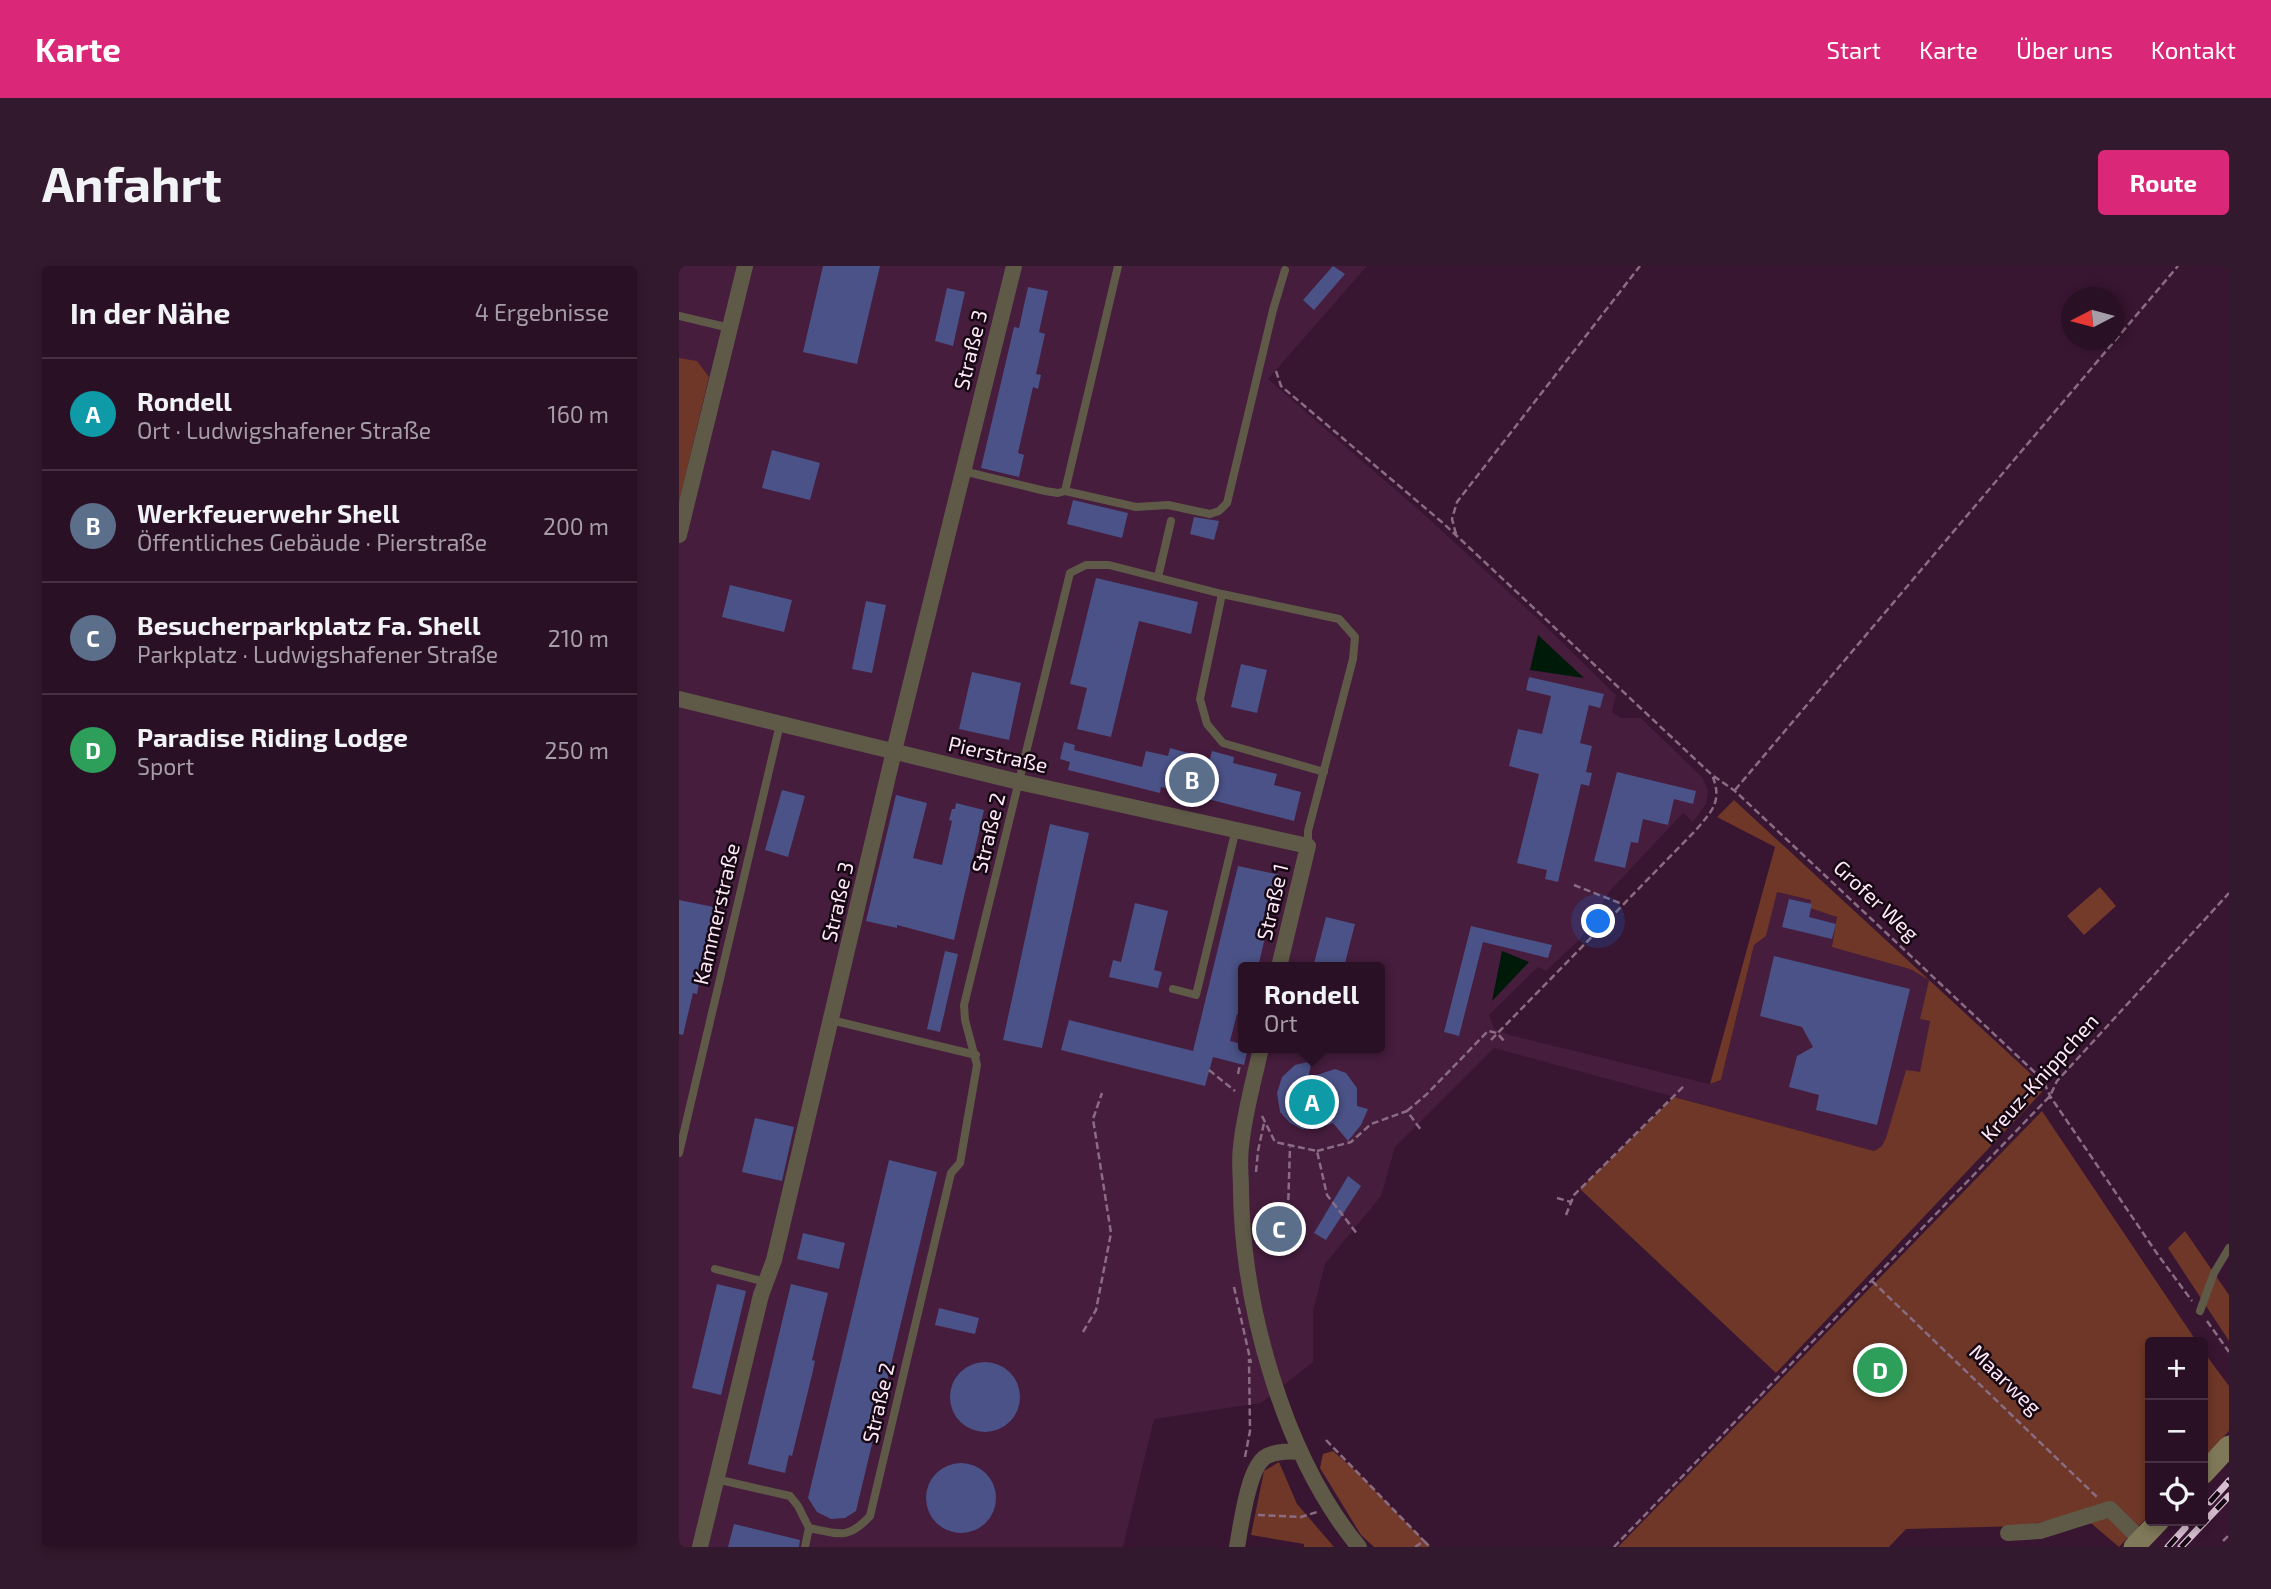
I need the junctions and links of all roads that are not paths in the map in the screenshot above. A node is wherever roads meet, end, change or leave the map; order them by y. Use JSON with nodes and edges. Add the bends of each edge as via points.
{"nodes":[{"id":1,"x":745,"y":266,"type":"edge"},
{"id":2,"x":1014,"y":266,"type":"edge"},
{"id":3,"x":1118,"y":266,"type":"edge"},
{"id":4,"x":1284,"y":267,"type":"edge"},
{"id":5,"x":679,"y":316,"type":"edge"},
{"id":6,"x":730,"y":328,"type":"junction"},
{"id":7,"x":962,"y":471,"type":"junction"},
{"id":8,"x":1065,"y":491,"type":"junction"},
{"id":9,"x":1171,"y":521,"type":"dead end"},
{"id":10,"x":679,"y":535,"type":"edge"},
{"id":11,"x":1158,"y":578,"type":"junction"},
{"id":12,"x":1222,"y":594,"type":"junction"},
{"id":13,"x":679,"y":699,"type":"edge"},
{"id":14,"x":780,"y":724,"type":"junction"},
{"id":15,"x":894,"y":751,"type":"junction"},
{"id":16,"x":1324,"y":772,"type":"junction"},
{"id":17,"x":1019,"y":782,"type":"junction"},
{"id":18,"x":1236,"y":829,"type":"junction"},
{"id":19,"x":1308,"y":846,"type":"junction"},
{"id":20,"x":1280,"y":962,"type":"edge"},
{"id":21,"x":1173,"y":989,"type":"dead end"},
{"id":22,"x":831,"y":1020,"type":"junction"},
{"id":23,"x":1260,"y":1053,"type":"edge"},
{"id":24,"x":976,"y":1055,"type":"junction"},
{"id":25,"x":679,"y":1153,"type":"edge"},
{"id":26,"x":2229,"y":1248,"type":"edge"},
{"id":27,"x":715,"y":1269,"type":"dead end"},
{"id":28,"x":765,"y":1282,"type":"junction"},
{"id":29,"x":2200,"y":1311,"type":"road end"},
{"id":30,"x":2229,"y":1446,"type":"edge"},
{"id":31,"x":1300,"y":1452,"type":"junction"},
{"id":32,"x":2208,"y":1469,"type":"edge"},
{"id":33,"x":716,"y":1479,"type":"junction"},
{"id":34,"x":2154,"y":1526,"type":"edge"},
{"id":35,"x":810,"y":1528,"type":"junction"},
{"id":36,"x":2008,"y":1533,"type":"dead end"},
{"id":37,"x":2137,"y":1544,"type":"edge"},
{"id":38,"x":701,"y":1547,"type":"edge"},
{"id":39,"x":805,"y":1547,"type":"edge"},
{"id":40,"x":1237,"y":1547,"type":"edge"},
{"id":41,"x":1359,"y":1547,"type":"edge"}],
"edges":[{"from":1,"to":6,"type":"street"},
{"from":2,"to":7,"type":"street","name":"Straße 3"},
{"from":3,"to":8,"type":"lane"},
{"from":4,"to":8,"type":"lane","via":[[1227,503],[1220,511],[1136,507]]},
{"from":5,"to":6,"type":"lane"},
{"from":6,"to":10,"type":"street"},
{"from":7,"to":8,"type":"lane","via":[[1045,491]]},
{"from":7,"to":15,"type":"street","name":"Straße 3"},
{"from":9,"to":11,"type":"lane"},
{"from":11,"to":12,"type":"lane","name":"Straße 2"},
{"from":11,"to":17,"type":"lane","name":"Straße 2","via":[[1109,565],[1086,565],[1070,573]]},
{"from":12,"to":16,"type":"lane","via":[[1200,699],[1207,724],[1223,743]]},
{"from":12,"to":16,"type":"lane","name":"Straße 2","via":[[1339,619],[1355,637]]},
{"from":13,"to":14,"type":"street","name":"Pierstraße"},
{"from":14,"to":15,"type":"street","name":"Pierstraße"},
{"from":14,"to":25,"type":"lane","name":"Kammerstraße"},
{"from":15,"to":17,"type":"street","name":"Pierstraße"},
{"from":15,"to":22,"type":"street","name":"Straße 3"},
{"from":16,"to":19,"type":"lane","name":"Straße 2"},
{"from":17,"to":18,"type":"street","name":"Pierstraße"},
{"from":17,"to":24,"type":"lane","name":"Straße 2","via":[[964,1004]]},
{"from":18,"to":19,"type":"street","name":"Pierstraße"},
{"from":18,"to":21,"type":"lane","via":[[1196,995]]},
{"from":19,"to":20,"type":"street","name":"Straße 1"},
{"from":22,"to":24,"type":"lane"},
{"from":22,"to":28,"type":"street","name":"Straße 3"},
{"from":23,"to":31,"type":"street","via":[[1241,1147],[1241,1228],[1249,1294]]},
{"from":24,"to":35,"type":"lane","name":"Straße 2","via":[[960,1163],[951,1173],[870,1516],[858,1529],[843,1535]]},
{"from":26,"to":29,"type":"lane"},
{"from":27,"to":28,"type":"lane"},
{"from":28,"to":33,"type":"street","name":"Straße 3"},
{"from":30,"to":32,"type":"main road"},
{"from":31,"to":40,"type":"street","via":[[1265,1456],[1256,1467]]},
{"from":31,"to":41,"type":"street"},
{"from":33,"to":35,"type":"lane","via":[[790,1496]]},
{"from":33,"to":38,"type":"street","name":"Straße 3"},
{"from":34,"to":37,"type":"main road"},
{"from":35,"to":39,"type":"lane"},
{"from":36,"to":37,"type":"street","via":[[2040,1531],[2110,1509]]}]}
